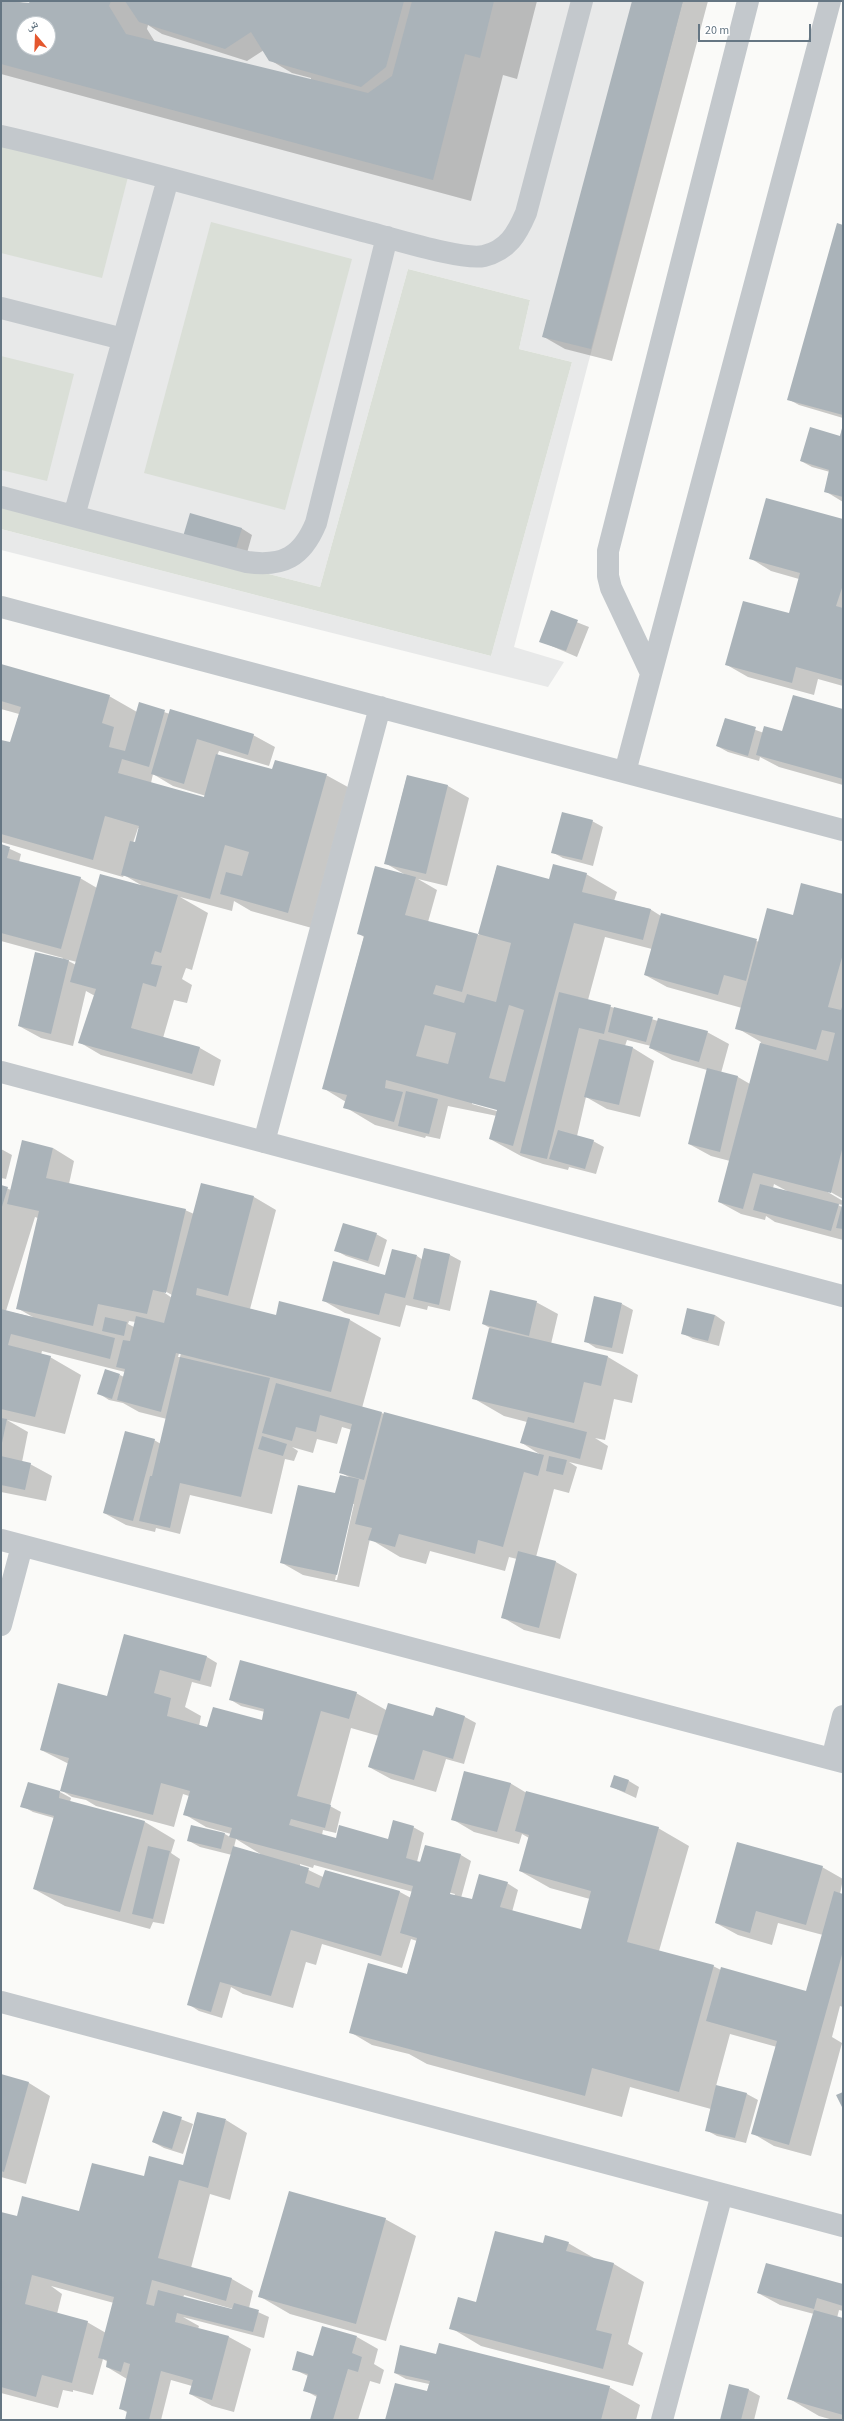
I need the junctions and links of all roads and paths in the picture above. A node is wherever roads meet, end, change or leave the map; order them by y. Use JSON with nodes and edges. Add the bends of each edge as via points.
{"nodes":[{"id":1,"x":582,"y":1,"type":"edge"},
{"id":2,"x":748,"y":1,"type":"edge"},
{"id":3,"x":830,"y":1,"type":"edge"},
{"id":4,"x":1,"y":136,"type":"edge"},
{"id":5,"x":168,"y":179,"type":"junction"},
{"id":6,"x":387,"y":237,"type":"junction"},
{"id":7,"x":1,"y":308,"type":"edge"},
{"id":8,"x":123,"y":339,"type":"junction"},
{"id":9,"x":1,"y":497,"type":"edge"},
{"id":10,"x":74,"y":516,"type":"junction"},
{"id":11,"x":1,"y":607,"type":"edge"},
{"id":12,"x":651,"y":673,"type":"junction"},
{"id":13,"x":380,"y":708,"type":"junction"},
{"id":14,"x":625,"y":772,"type":"junction"},
{"id":15,"x":843,"y":830,"type":"edge"},
{"id":16,"x":1,"y":1072,"type":"edge"},
{"id":17,"x":264,"y":1142,"type":"junction"},
{"id":18,"x":843,"y":1296,"type":"edge"},
{"id":19,"x":1,"y":1540,"type":"edge"},
{"id":20,"x":22,"y":1546,"type":"junction"},
{"id":21,"x":1,"y":1625,"type":"edge"},
{"id":22,"x":843,"y":1716,"type":"edge"},
{"id":23,"x":837,"y":1760,"type":"edge"},
{"id":24,"x":1,"y":2002,"type":"edge"},
{"id":25,"x":722,"y":2194,"type":"junction"},
{"id":26,"x":843,"y":2226,"type":"edge"},
{"id":27,"x":662,"y":2420,"type":"edge"}],
"edges":[{"from":1,"to":6,"type":"street","via":[[526,213],[517,234],[504,248],[483,256],[461,256]]},
{"from":2,"to":12,"type":"street","via":[[608,551],[608,576],[611,588]]},
{"from":3,"to":12,"type":"street"},
{"from":4,"to":5,"type":"street","via":[[117,163]]},
{"from":5,"to":6,"type":"street"},
{"from":5,"to":8,"type":"street"},
{"from":6,"to":10,"type":"street","via":[[316,522],[309,540],[298,553],[280,563],[247,562]]},
{"from":7,"to":8,"type":"street"},
{"from":8,"to":10,"type":"street"},
{"from":9,"to":10,"type":"street"},
{"from":11,"to":13,"type":"street"},
{"from":12,"to":14,"type":"street"},
{"from":13,"to":14,"type":"street"},
{"from":13,"to":17,"type":"street"},
{"from":14,"to":15,"type":"street"},
{"from":16,"to":17,"type":"street"},
{"from":17,"to":18,"type":"street"},
{"from":19,"to":20,"type":"street"},
{"from":20,"to":21,"type":"street"},
{"from":20,"to":23,"type":"street"},
{"from":22,"to":23,"type":"street"},
{"from":24,"to":25,"type":"street"},
{"from":25,"to":26,"type":"street"},
{"from":25,"to":27,"type":"street"}]}
